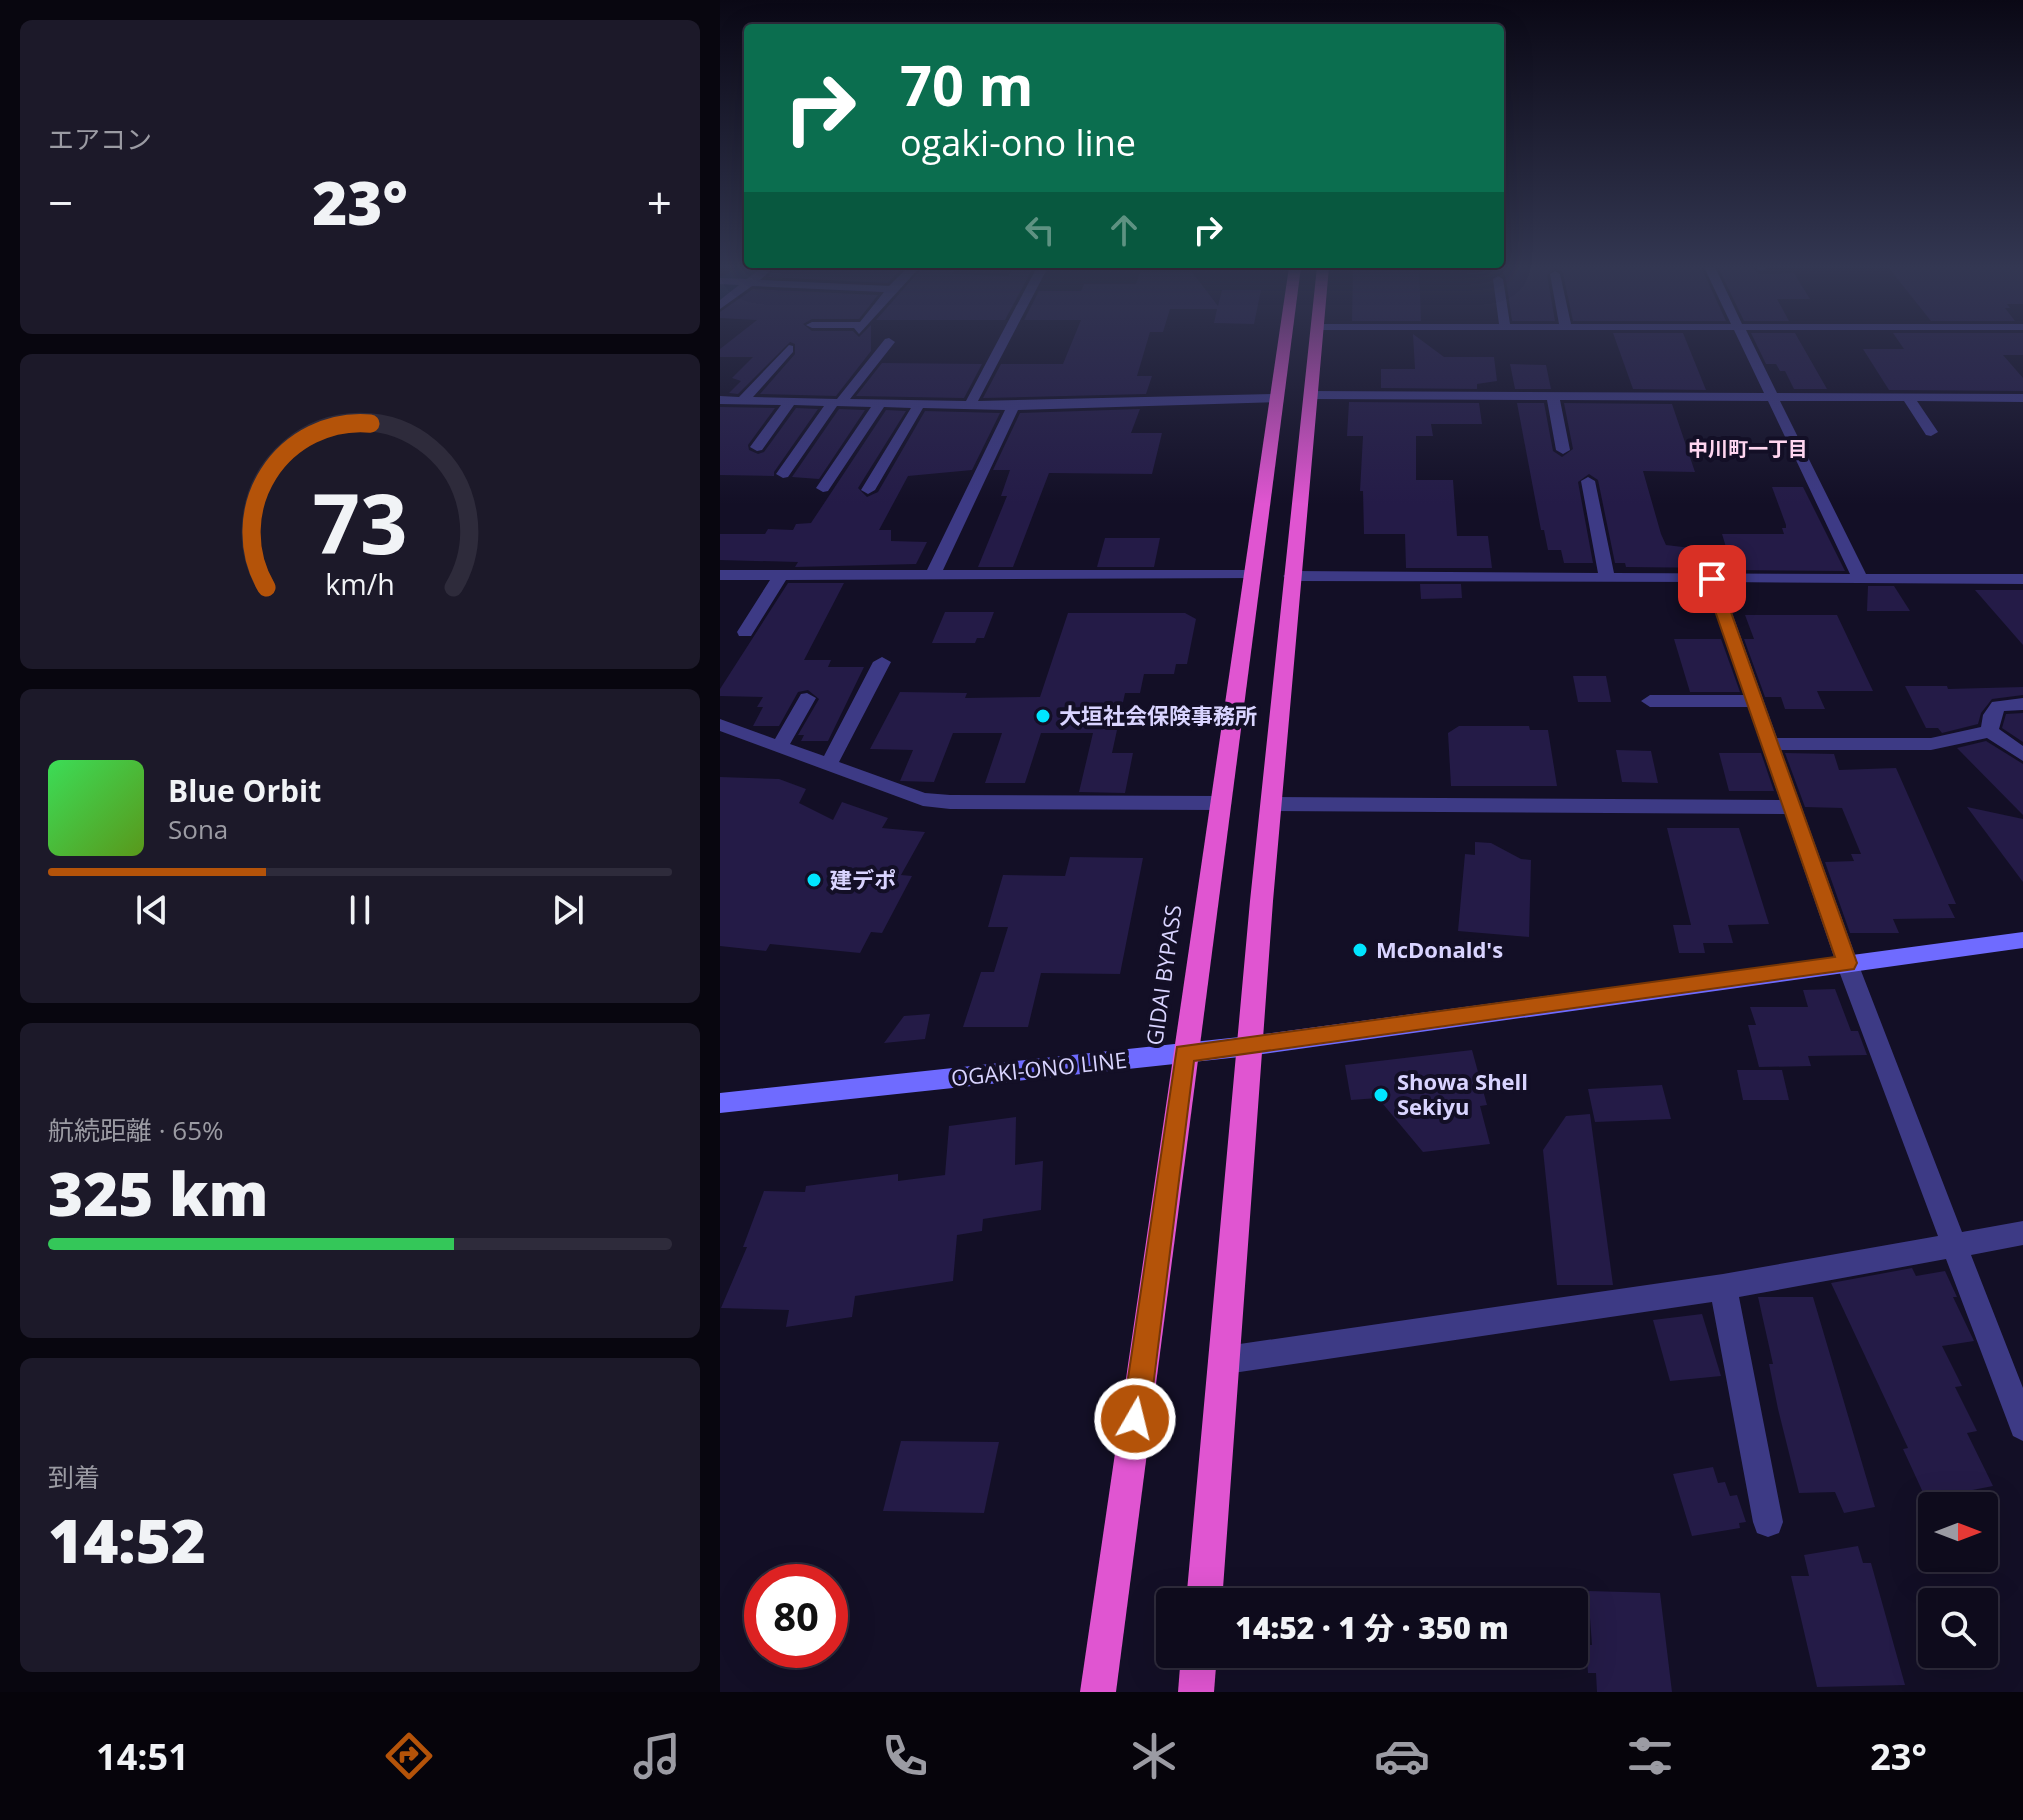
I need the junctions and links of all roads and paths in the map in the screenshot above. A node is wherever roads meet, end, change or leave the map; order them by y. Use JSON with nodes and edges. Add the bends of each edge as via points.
{"nodes":[{"id":1,"x":886,"y":346,"type":"edge"},
{"id":2,"x":1001,"y":346,"type":"edge"},
{"id":3,"x":1284,"y":346,"type":"edge"},
{"id":4,"x":1315,"y":346,"type":"edge"},
{"id":5,"x":1749,"y":346,"type":"edge"},
{"id":6,"x":789,"y":349,"type":"dead end"},
{"id":7,"x":1310,"y":395,"type":"junction"},
{"id":8,"x":1553,"y":396,"type":"junction"},
{"id":9,"x":1772,"y":396,"type":"junction"},
{"id":10,"x":1908,"y":397,"type":"junction"},
{"id":11,"x":1277,"y":398,"type":"junction"},
{"id":12,"x":2023,"y":398,"type":"edge"},
{"id":13,"x":720,"y":400,"type":"edge"},
{"id":14,"x":743,"y":400,"type":"junction"},
{"id":15,"x":791,"y":401,"type":"junction"},
{"id":16,"x":837,"y":402,"type":"junction"},
{"id":17,"x":880,"y":403,"type":"junction"},
{"id":18,"x":920,"y":403,"type":"junction"},
{"id":19,"x":970,"y":405,"type":"junction"},
{"id":20,"x":1013,"y":406,"type":"junction"},
{"id":21,"x":1931,"y":432,"type":"dead end"},
{"id":22,"x":757,"y":447,"type":"dead end"},
{"id":23,"x":1563,"y":450,"type":"dead end"},
{"id":24,"x":783,"y":474,"type":"dead end"},
{"id":25,"x":1588,"y":481,"type":"dead end"},
{"id":26,"x":823,"y":488,"type":"dead end"},
{"id":27,"x":868,"y":490,"type":"dead end"},
{"id":28,"x":720,"y":575,"type":"edge"},
{"id":29,"x":781,"y":575,"type":"junction"},
{"id":30,"x":933,"y":575,"type":"junction"},
{"id":31,"x":1253,"y":575,"type":"junction"},
{"id":32,"x":1291,"y":576,"type":"junction"},
{"id":33,"x":1607,"y":578,"type":"junction"},
{"id":34,"x":1860,"y":578,"type":"junction"},
{"id":35,"x":1712,"y":579,"type":"junction"},
{"id":36,"x":2023,"y":579,"type":"edge"},
{"id":37,"x":745,"y":632,"type":"dead end"},
{"id":38,"x":882,"y":662,"type":"dead end"},
{"id":39,"x":807,"y":698,"type":"dead end"},
{"id":40,"x":1650,"y":701,"type":"dead end"},
{"id":41,"x":1755,"y":701,"type":"junction"},
{"id":42,"x":2023,"y":704,"type":"edge"},
{"id":43,"x":720,"y":725,"type":"edge"},
{"id":44,"x":1990,"y":731,"type":"junction"},
{"id":45,"x":1770,"y":744,"type":"junction"},
{"id":46,"x":780,"y":746,"type":"junction"},
{"id":47,"x":2023,"y":755,"type":"edge"},
{"id":48,"x":829,"y":764,"type":"junction"},
{"id":49,"x":1221,"y":803,"type":"junction"},
{"id":50,"x":1271,"y":804,"type":"junction"},
{"id":51,"x":1792,"y":807,"type":"junction"},
{"id":52,"x":2023,"y":940,"type":"edge"},
{"id":53,"x":1847,"y":963,"type":"junction"},
{"id":54,"x":1249,"y":1046,"type":"junction"},
{"id":55,"x":1185,"y":1053,"type":"junction"},
{"id":56,"x":720,"y":1103,"type":"edge"},
{"id":57,"x":2023,"y":1233,"type":"edge"},
{"id":58,"x":1954,"y":1244,"type":"junction"},
{"id":59,"x":1723,"y":1287,"type":"junction"},
{"id":60,"x":1226,"y":1360,"type":"junction"},
{"id":61,"x":2023,"y":1426,"type":"edge"},
{"id":62,"x":1768,"y":1522,"type":"dead end"},
{"id":63,"x":1205,"y":1588,"type":"edge"},
{"id":64,"x":1198,"y":1668,"type":"edge"},
{"id":65,"x":1098,"y":1692,"type":"edge"},
{"id":66,"x":1196,"y":1692,"type":"edge"}],
"edges":[{"from":1,"to":16,"type":"street"},
{"from":2,"to":19,"type":"street"},
{"from":3,"to":11,"type":"highway","name":"GIDAI BYPASS"},
{"from":4,"to":7,"type":"highway"},
{"from":5,"to":9,"type":"street"},
{"from":6,"to":14,"type":"street"},
{"from":7,"to":8,"type":"street"},
{"from":7,"to":32,"type":"highway"},
{"from":8,"to":9,"type":"street"},
{"from":8,"to":23,"type":"street"},
{"from":9,"to":10,"type":"street"},
{"from":9,"to":34,"type":"street"},
{"from":10,"to":12,"type":"street"},
{"from":10,"to":21,"type":"street"},
{"from":11,"to":20,"type":"street"},
{"from":11,"to":31,"type":"highway","name":"GIDAI BYPASS"},
{"from":13,"to":14,"type":"street"},
{"from":14,"to":15,"type":"street"},
{"from":15,"to":16,"type":"street"},
{"from":15,"to":22,"type":"street"},
{"from":16,"to":17,"type":"street"},
{"from":16,"to":24,"type":"street"},
{"from":17,"to":18,"type":"street"},
{"from":17,"to":26,"type":"street"},
{"from":18,"to":19,"type":"street"},
{"from":18,"to":27,"type":"street"},
{"from":19,"to":20,"type":"street"},
{"from":20,"to":30,"type":"street"},
{"from":25,"to":33,"type":"street"},
{"from":28,"to":29,"type":"street"},
{"from":29,"to":30,"type":"street"},
{"from":29,"to":37,"type":"street"},
{"from":30,"to":31,"type":"street"},
{"from":31,"to":49,"type":"highway","name":"GIDAI BYPASS"},
{"from":32,"to":33,"type":"street"},
{"from":32,"to":50,"type":"highway"},
{"from":33,"to":35,"type":"street"},
{"from":34,"to":35,"type":"street"},
{"from":34,"to":36,"type":"street"},
{"from":35,"to":41,"type":"street"},
{"from":38,"to":48,"type":"street"},
{"from":39,"to":46,"type":"street"},
{"from":40,"to":41,"type":"street"},
{"from":41,"to":45,"type":"street"},
{"from":42,"to":44,"type":"street","via":[[1998,706]]},
{"from":43,"to":46,"type":"street"},
{"from":44,"to":45,"type":"street","via":[[1931,744]]},
{"from":44,"to":47,"type":"street"},
{"from":45,"to":51,"type":"street"},
{"from":46,"to":48,"type":"street"},
{"from":48,"to":49,"type":"street","via":[[923,799],[950,802]]},
{"from":49,"to":55,"type":"highway","name":"GIDAI BYPASS"},
{"from":50,"to":51,"type":"street"},
{"from":50,"to":54,"type":"highway"},
{"from":51,"to":53,"type":"street"},
{"from":52,"to":53,"type":"main road","name":"OGAKI-ONO LINE"},
{"from":53,"to":54,"type":"main road","name":"OGAKI-ONO LINE"},
{"from":53,"to":58,"type":"street"},
{"from":54,"to":55,"type":"main road","name":"OGAKI-ONO LINE"},
{"from":54,"to":60,"type":"highway"},
{"from":55,"to":56,"type":"main road","name":"OGAKI-ONO LINE"},
{"from":55,"to":65,"type":"highway","name":"GIDAI BYPASS"},
{"from":57,"to":58,"type":"street"},
{"from":58,"to":59,"type":"street"},
{"from":58,"to":61,"type":"street"},
{"from":59,"to":60,"type":"street"},
{"from":59,"to":62,"type":"street"},
{"from":60,"to":63,"type":"highway"},
{"from":64,"to":66,"type":"highway"}]}
